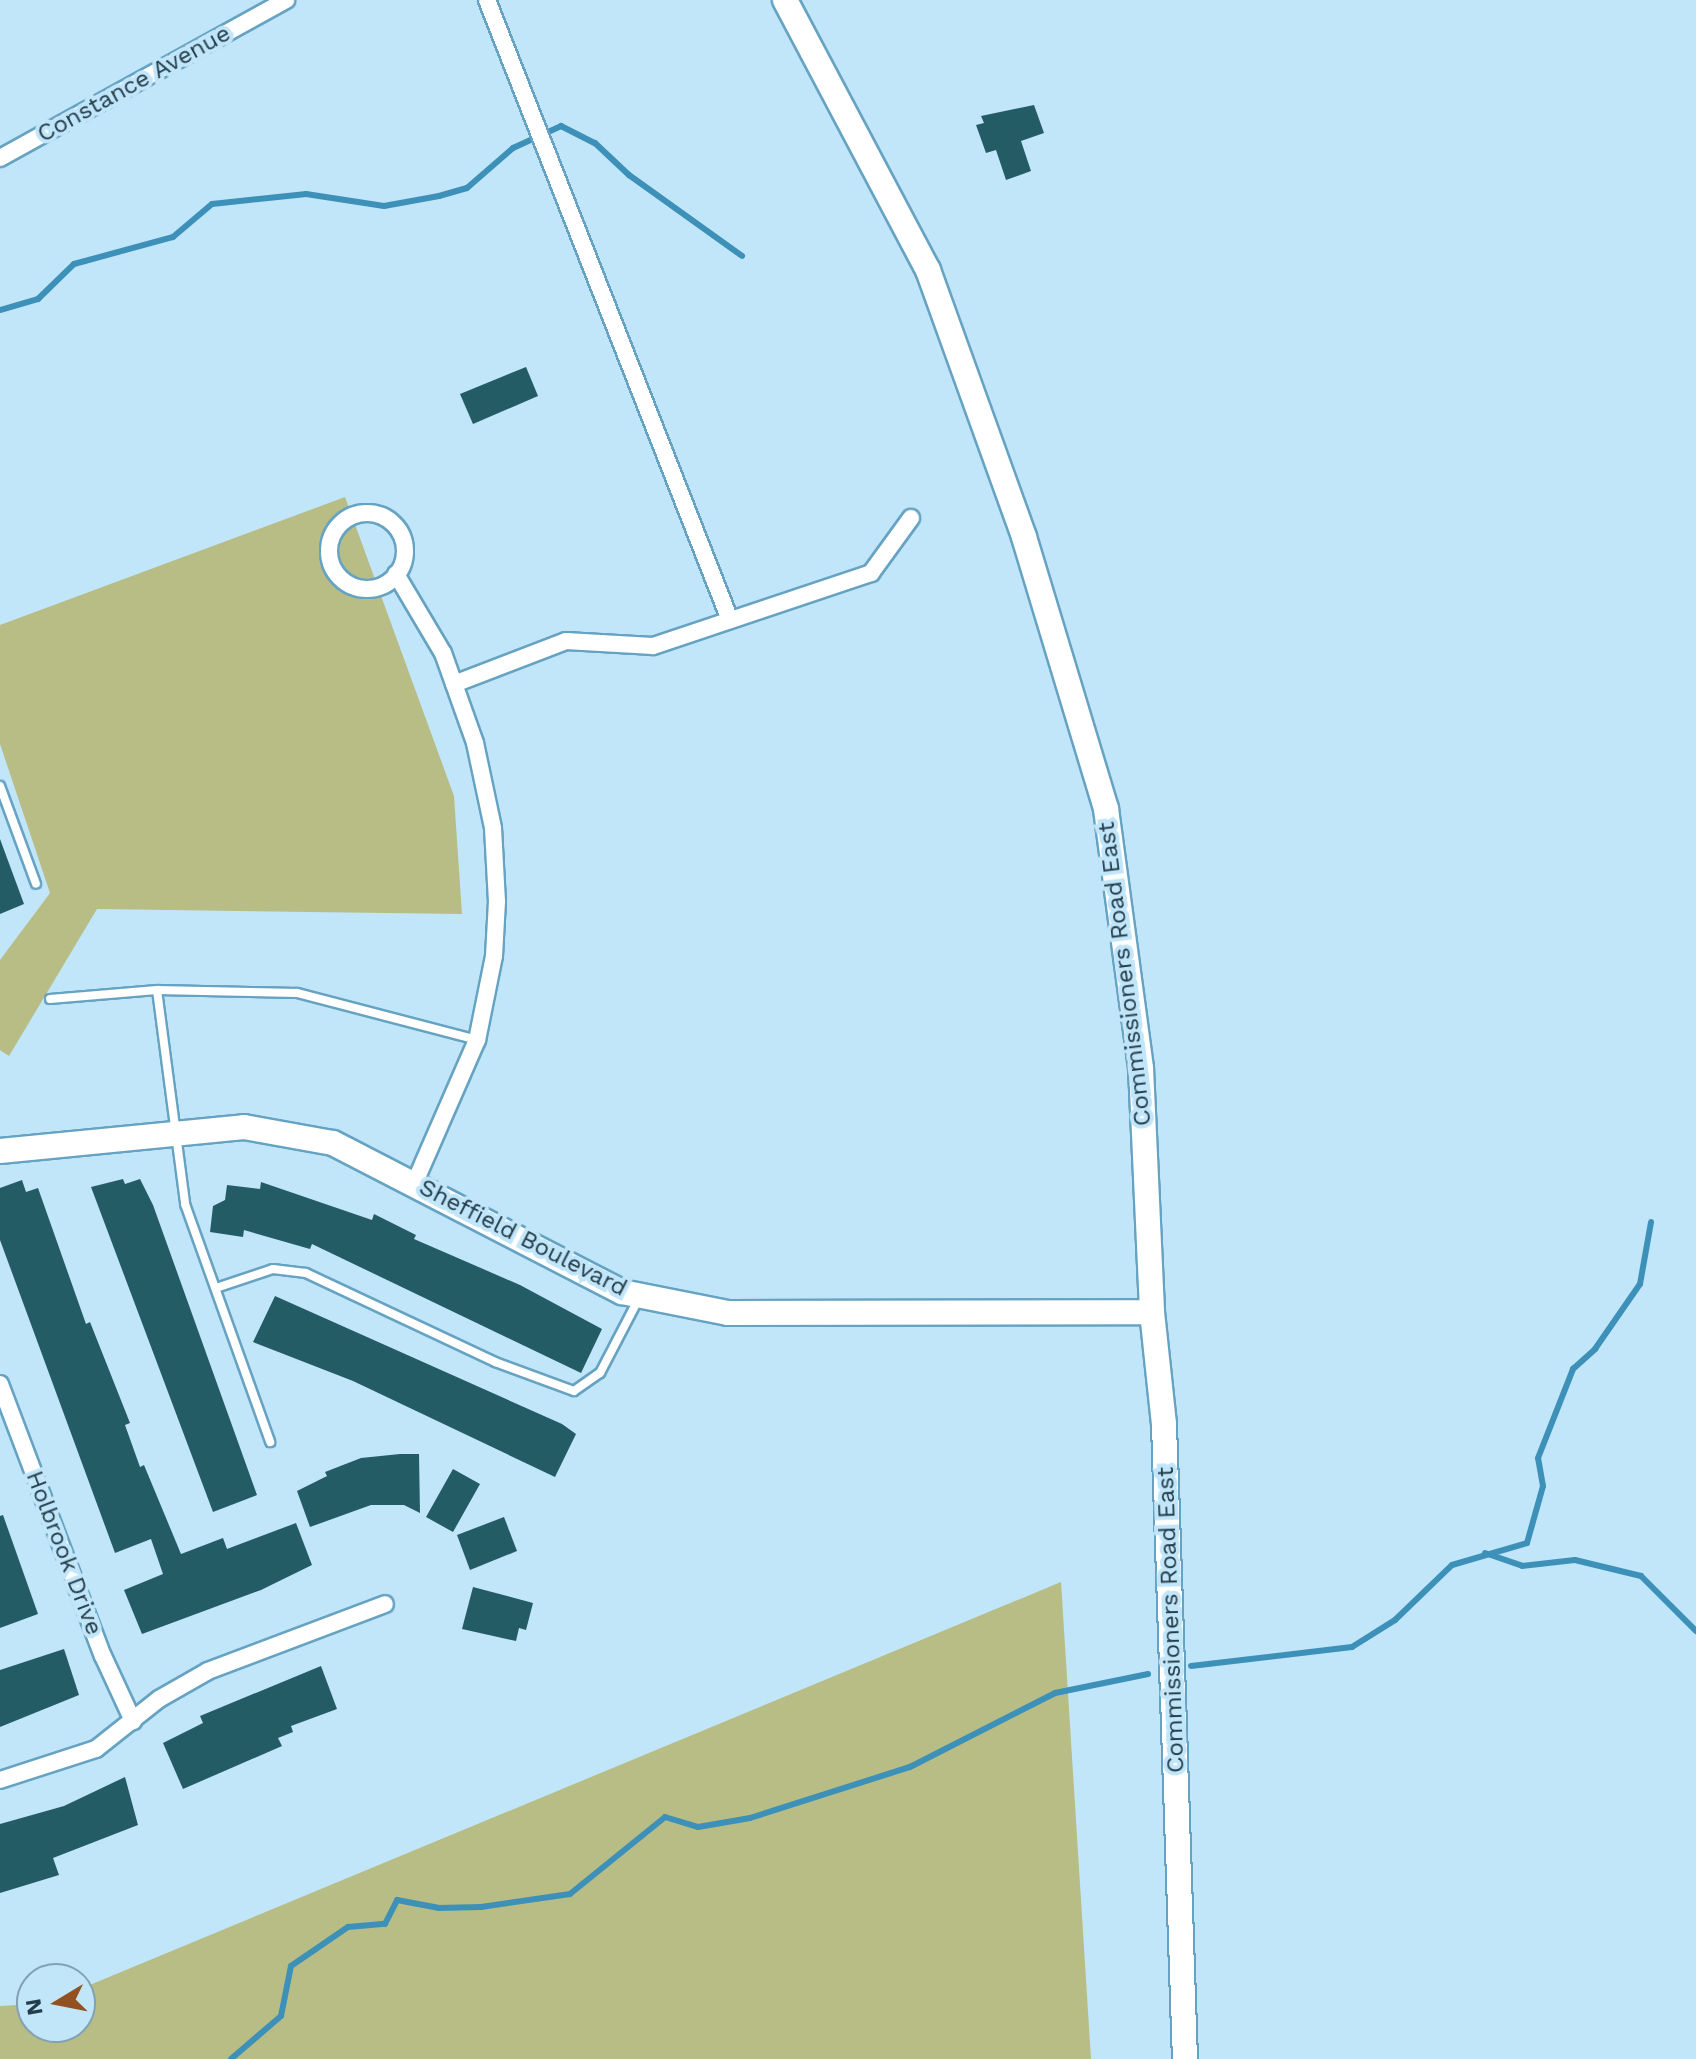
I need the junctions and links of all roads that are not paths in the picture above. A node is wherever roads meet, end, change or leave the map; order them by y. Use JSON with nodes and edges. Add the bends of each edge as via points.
{"nodes":[{"id":1,"x":286,"y":0,"type":"edge"},
{"id":2,"x":487,"y":0,"type":"edge"},
{"id":3,"x":785,"y":0,"type":"edge"},
{"id":4,"x":267,"y":4,"type":"edge"},
{"id":5,"x":0,"y":158,"type":"edge"},
{"id":6,"x":911,"y":518,"type":"dead end"},
{"id":7,"x":396,"y":574,"type":"junction"},
{"id":8,"x":730,"y":620,"type":"junction"},
{"id":9,"x":454,"y":684,"type":"junction"},
{"id":10,"x":0,"y":786,"type":"edge"},
{"id":11,"x":36,"y":884,"type":"dead end"},
{"id":12,"x":157,"y":990,"type":"junction"},
{"id":13,"x":50,"y":999,"type":"dead end"},
{"id":14,"x":477,"y":1040,"type":"junction"},
{"id":15,"x":171,"y":1131,"type":"junction"},
{"id":16,"x":0,"y":1151,"type":"edge"},
{"id":17,"x":414,"y":1184,"type":"junction"},
{"id":18,"x":216,"y":1288,"type":"junction"},
{"id":19,"x":640,"y":1295,"type":"junction"},
{"id":20,"x":1152,"y":1312,"type":"junction"},
{"id":21,"x":0,"y":1384,"type":"edge"},
{"id":22,"x":270,"y":1442,"type":"dead end"},
{"id":23,"x":385,"y":1604,"type":"dead end"},
{"id":24,"x":133,"y":1721,"type":"junction"},
{"id":25,"x":0,"y":1780,"type":"edge"},
{"id":26,"x":1185,"y":2059,"type":"edge"}],
"edges":[{"from":1,"to":4,"type":"street","name":"Constance Avenue"},
{"from":2,"to":8,"type":"street"},
{"from":3,"to":20,"type":"main road","name":"Commissioners Road East","via":[[928,270],[1024,537],[1106,809],[1141,1068]]},
{"from":4,"to":5,"type":"street","name":"Constance Avenue"},
{"from":6,"to":8,"type":"street","via":[[871,573]]},
{"from":7,"to":7,"type":"street","via":[[405,546],[394,524],[371,513],[346,519],[336,528],[329,552],[332,565],[348,584],[372,588]]},
{"from":7,"to":9,"type":"street","via":[[443,653]]},
{"from":8,"to":9,"type":"street","via":[[653,646],[566,641]]},
{"from":9,"to":14,"type":"street","via":[[475,743],[493,828],[494,956]]},
{"from":10,"to":11,"type":"lane"},
{"from":12,"to":13,"type":"lane"},
{"from":12,"to":14,"type":"lane","via":[[297,993]]},
{"from":12,"to":15,"type":"lane"},
{"from":14,"to":17,"type":"street"},
{"from":15,"to":16,"type":"main road","name":"Sheffield Boulevard"},
{"from":15,"to":17,"type":"main road","name":"Sheffield Boulevard","via":[[244,1127],[333,1143]]},
{"from":15,"to":18,"type":"lane","via":[[185,1204]]},
{"from":17,"to":19,"type":"main road","name":"Sheffield Boulevard","via":[[622,1292]]},
{"from":18,"to":19,"type":"lane","via":[[273,1269],[306,1273],[495,1362],[574,1391],[600,1373]]},
{"from":18,"to":22,"type":"lane"},
{"from":19,"to":20,"type":"main road","name":"Sheffield Boulevard","via":[[728,1313]]},
{"from":20,"to":26,"type":"main road","name":"Commissioners Road East","via":[[1164,1424]]},
{"from":21,"to":24,"type":"street","name":"Holbrook Drive","via":[[103,1656]]},
{"from":23,"to":24,"type":"street","via":[[208,1671]]},
{"from":24,"to":25,"type":"street","via":[[96,1749]]}]}
